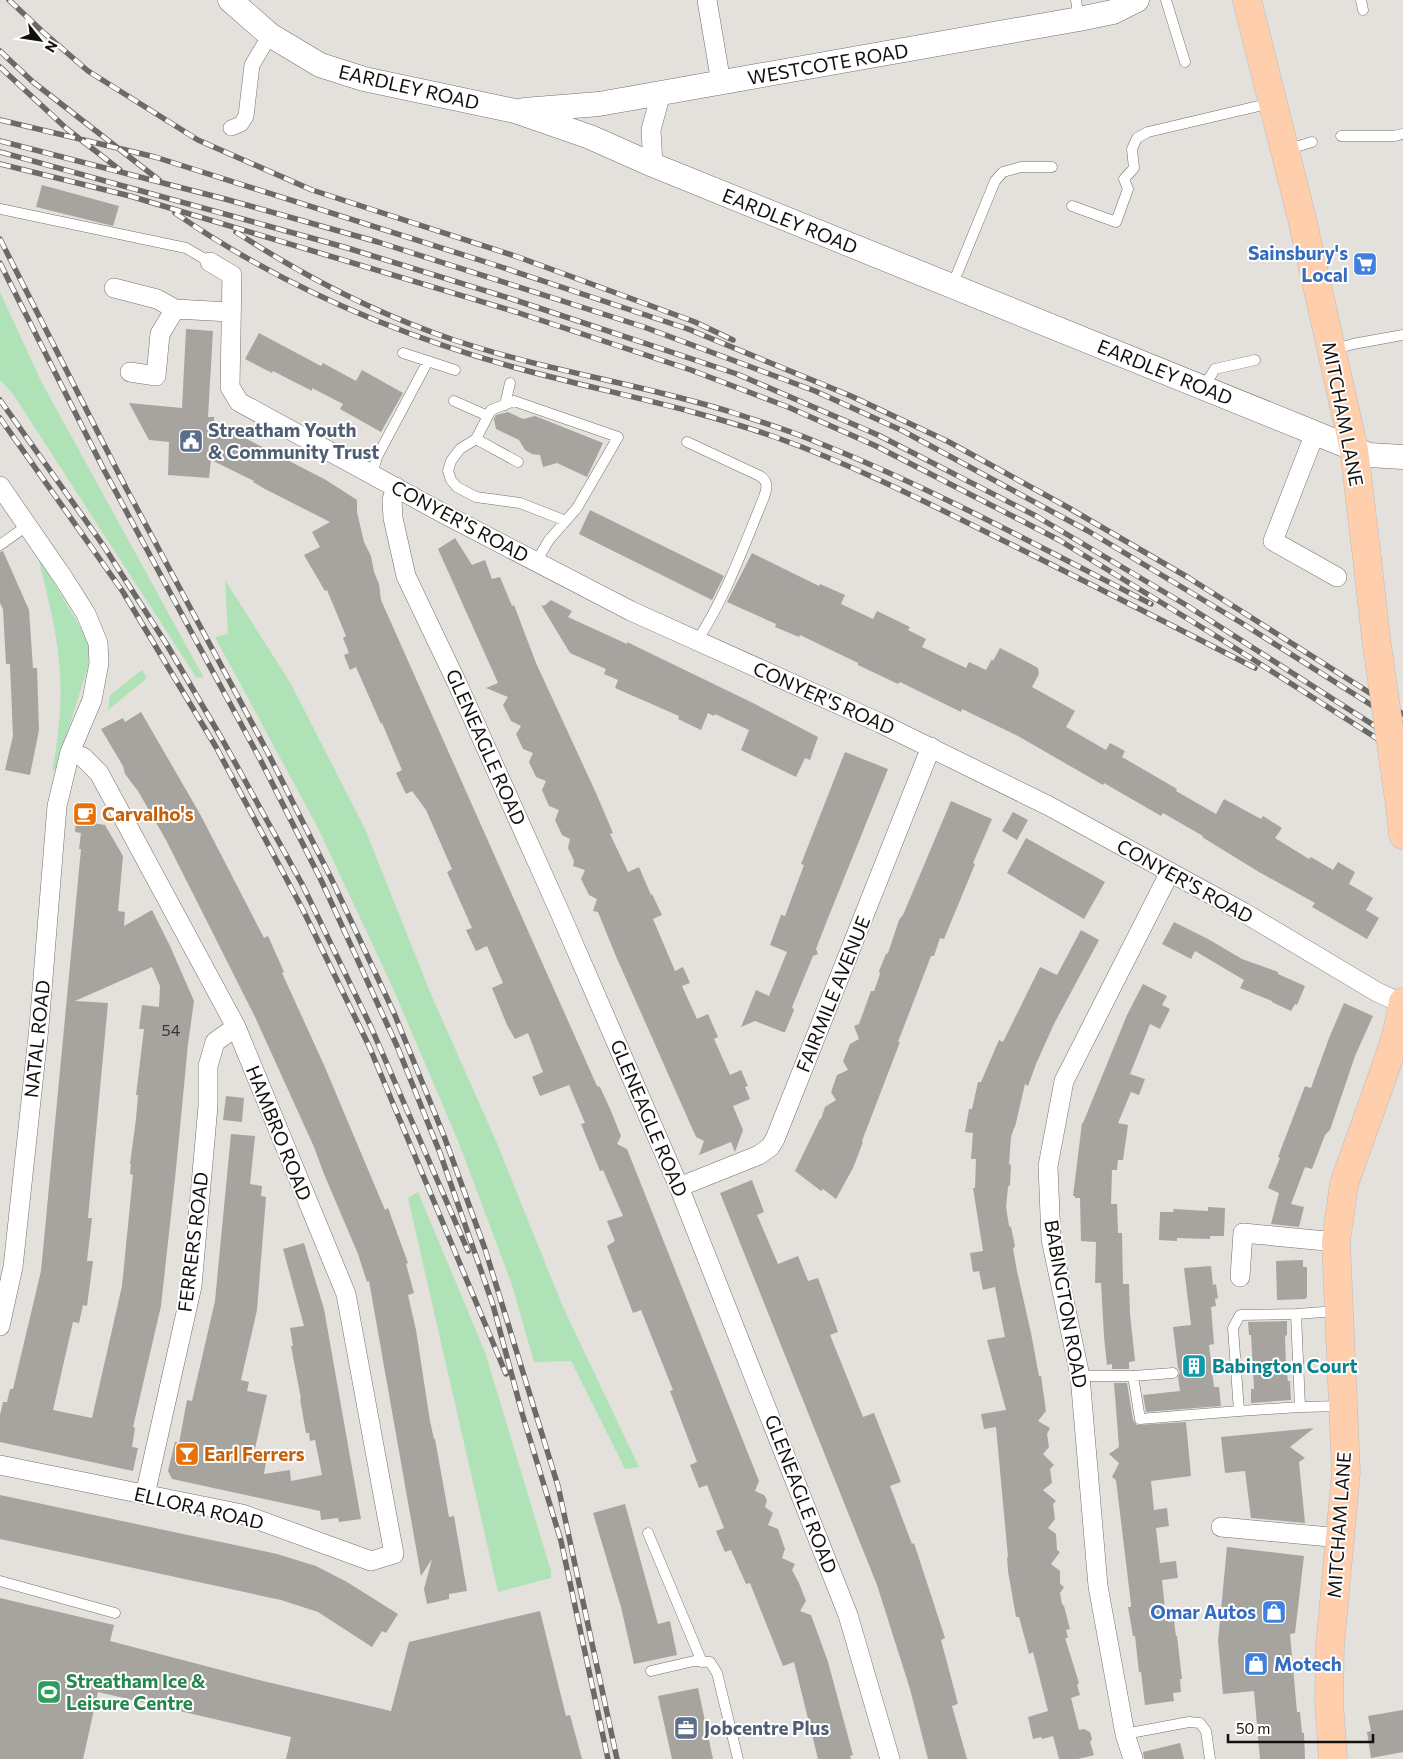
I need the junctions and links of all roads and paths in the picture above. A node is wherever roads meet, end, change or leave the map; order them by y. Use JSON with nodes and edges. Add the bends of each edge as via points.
{"nodes":[{"id":1,"x":230,"y":0,"type":"edge"},
{"id":2,"x":706,"y":0,"type":"edge"},
{"id":3,"x":1137,"y":0,"type":"edge"},
{"id":4,"x":1166,"y":0,"type":"edge"},
{"id":5,"x":1247,"y":0,"type":"edge"},
{"id":6,"x":1078,"y":10,"type":"edge"},
{"id":7,"x":270,"y":34,"type":"junction"},
{"id":8,"x":1185,"y":62,"type":"dead end"},
{"id":9,"x":721,"y":83,"type":"junction"},
{"id":10,"x":661,"y":93,"type":"junction"},
{"id":11,"x":1272,"y":103,"type":"junction"},
{"id":12,"x":515,"y":111,"type":"junction"},
{"id":13,"x":231,"y":128,"type":"dead end"},
{"id":14,"x":1403,"y":134,"type":"edge"},
{"id":15,"x":1341,"y":136,"type":"dead end"},
{"id":16,"x":1312,"y":142,"type":"dead end"},
{"id":17,"x":1284,"y":150,"type":"junction"},
{"id":18,"x":654,"y":165,"type":"junction"},
{"id":19,"x":1052,"y":167,"type":"dead end"},
{"id":20,"x":1072,"y":206,"type":"dead end"},
{"id":21,"x":0,"y":208,"type":"edge"},
{"id":22,"x":210,"y":262,"type":"joint"},
{"id":23,"x":952,"y":286,"type":"junction"},
{"id":24,"x":114,"y":288,"type":"dead end"},
{"id":25,"x":175,"y":309,"type":"junction"},
{"id":26,"x":230,"y":312,"type":"junction"},
{"id":27,"x":1403,"y":335,"type":"edge"},
{"id":28,"x":1331,"y":351,"type":"junction"},
{"id":29,"x":403,"y":353,"type":"dead end"},
{"id":30,"x":1256,"y":360,"type":"dead end"},
{"id":31,"x":428,"y":361,"type":"junction"},
{"id":32,"x":455,"y":370,"type":"dead end"},
{"id":33,"x":130,"y":372,"type":"dead end"},
{"id":34,"x":510,"y":383,"type":"dead end"},
{"id":35,"x":1204,"y":388,"type":"junction"},
{"id":36,"x":454,"y":401,"type":"dead end"},
{"id":37,"x":505,"y":405,"type":"junction"},
{"id":38,"x":488,"y":416,"type":"junction"},
{"id":39,"x":1315,"y":433,"type":"junction"},
{"id":40,"x":476,"y":439,"type":"junction"},
{"id":41,"x":688,"y":442,"type":"dead end"},
{"id":42,"x":1354,"y":450,"type":"junction"},
{"id":43,"x":1403,"y":457,"type":"edge"},
{"id":44,"x":518,"y":462,"type":"dead end"},
{"id":45,"x":372,"y":474,"type":"junction"},
{"id":46,"x":0,"y":486,"type":"edge"},
{"id":47,"x":396,"y":487,"type":"junction"},
{"id":48,"x":566,"y":521,"type":"junction"},
{"id":49,"x":28,"y":525,"type":"junction"},
{"id":50,"x":0,"y":545,"type":"edge"},
{"id":51,"x":536,"y":562,"type":"junction"},
{"id":52,"x":1337,"y":577,"type":"dead end"},
{"id":53,"x":697,"y":641,"type":"junction"},
{"id":54,"x":931,"y":747,"type":"junction"},
{"id":55,"x":70,"y":752,"type":"junction"},
{"id":56,"x":1402,"y":824,"type":"edge"},
{"id":57,"x":1170,"y":872,"type":"junction"},
{"id":58,"x":1403,"y":1003,"type":"edge"},
{"id":59,"x":236,"y":1027,"type":"junction"},
{"id":60,"x":679,"y":1188,"type":"junction"},
{"id":61,"x":1336,"y":1242,"type":"junction"},
{"id":62,"x":1240,"y":1277,"type":"dead end"},
{"id":63,"x":1339,"y":1310,"type":"junction"},
{"id":64,"x":1296,"y":1314,"type":"junction"},
{"id":65,"x":0,"y":1326,"type":"edge"},
{"id":66,"x":1173,"y":1373,"type":"dead end"},
{"id":67,"x":1080,"y":1376,"type":"junction"},
{"id":68,"x":1133,"y":1376,"type":"junction"},
{"id":69,"x":1300,"y":1406,"type":"junction"},
{"id":70,"x":1343,"y":1406,"type":"junction"},
{"id":71,"x":1239,"y":1411,"type":"junction"},
{"id":72,"x":0,"y":1465,"type":"edge"},
{"id":73,"x":145,"y":1495,"type":"junction"},
{"id":74,"x":1221,"y":1527,"type":"dead end"},
{"id":75,"x":648,"y":1533,"type":"dead end"},
{"id":76,"x":1341,"y":1538,"type":"junction"},
{"id":77,"x":394,"y":1554,"type":"joint"},
{"id":78,"x":0,"y":1581,"type":"edge"},
{"id":79,"x":115,"y":1613,"type":"dead end"},
{"id":80,"x":702,"y":1662,"type":"junction"},
{"id":81,"x":651,"y":1671,"type":"dead end"},
{"id":82,"x":1125,"y":1734,"type":"junction"},
{"id":83,"x":738,"y":1759,"type":"edge"},
{"id":84,"x":890,"y":1759,"type":"edge"},
{"id":85,"x":1133,"y":1759,"type":"edge"},
{"id":86,"x":1210,"y":1759,"type":"edge"},
{"id":87,"x":1333,"y":1759,"type":"edge"}],
"edges":[{"from":1,"to":7,"type":"street","name":"EARDLEY ROAD"},
{"from":2,"to":9,"type":"street"},
{"from":3,"to":6,"type":"street","name":"WESTCOTE ROAD","via":[[1113,12]]},
{"from":4,"to":8,"type":"lane"},
{"from":5,"to":11,"type":"main road","name":"MITCHAM LANE"},
{"from":6,"to":9,"type":"street","name":"WESTCOTE ROAD"},
{"from":7,"to":12,"type":"street","name":"EARDLEY ROAD","via":[[320,65],[364,79]]},
{"from":7,"to":13,"type":"street","via":[[252,65],[246,116],[241,124]]},
{"from":9,"to":10,"type":"street","name":"WESTCOTE ROAD"},
{"from":10,"to":12,"type":"street","name":"WESTCOTE ROAD","via":[[600,104]]},
{"from":10,"to":18,"type":"street","via":[[651,130]]},
{"from":11,"to":17,"type":"main road","name":"MITCHAM LANE"},
{"from":11,"to":20,"type":"lane","via":[[1148,132],[1137,138],[1132,149],[1134,168],[1124,179],[1128,189],[1116,222]]},
{"from":12,"to":18,"type":"street","name":"EARDLEY ROAD","via":[[590,137]]},
{"from":14,"to":15,"type":"lane"},
{"from":16,"to":17,"type":"lane"},
{"from":17,"to":28,"type":"main road","name":"MITCHAM LANE"},
{"from":18,"to":23,"type":"street","name":"EARDLEY ROAD"},
{"from":19,"to":23,"type":"lane","via":[[1021,167],[1003,172],[995,181]]},
{"from":21,"to":22,"type":"lane","via":[[186,248]]},
{"from":22,"to":26,"type":"street","via":[[232,275]]},
{"from":23,"to":35,"type":"street","name":"EARDLEY ROAD"},
{"from":24,"to":25,"type":"street","via":[[156,299]]},
{"from":25,"to":26,"type":"street"},
{"from":25,"to":33,"type":"street","via":[[160,334],[156,376]]},
{"from":26,"to":45,"type":"street","name":"CONYER'S ROAD","via":[[230,387],[239,402]]},
{"from":27,"to":28,"type":"lane"},
{"from":28,"to":42,"type":"main road","name":"MITCHAM LANE"},
{"from":29,"to":31,"type":"lane"},
{"from":30,"to":35,"type":"lane","via":[[1215,369]]},
{"from":31,"to":32,"type":"lane"},
{"from":31,"to":45,"type":"lane","via":[[377,457]]},
{"from":34,"to":37,"type":"lane"},
{"from":35,"to":39,"type":"street","name":"EARDLEY ROAD"},
{"from":36,"to":38,"type":"lane"},
{"from":37,"to":38,"type":"lane","via":[[491,410]]},
{"from":37,"to":48,"type":"lane","via":[[514,401],[618,437]]},
{"from":38,"to":40,"type":"lane"},
{"from":39,"to":42,"type":"street","name":"EARDLEY ROAD"},
{"from":39,"to":52,"type":"street","via":[[1273,541]]},
{"from":40,"to":44,"type":"lane"},
{"from":40,"to":48,"type":"lane","via":[[460,450],[449,466],[449,476],[457,487],[476,498],[520,503]]},
{"from":41,"to":53,"type":"lane","via":[[760,476],[767,485],[734,571]]},
{"from":42,"to":43,"type":"street","name":"EARDLEY ROAD","via":[[1369,455]]},
{"from":42,"to":56,"type":"main road","name":"MITCHAM LANE","bridge":true},
{"from":45,"to":47,"type":"street","name":"CONYER'S ROAD"},
{"from":46,"to":49,"type":"street","name":"NATAL ROAD"},
{"from":47,"to":51,"type":"street","name":"CONYER'S ROAD"},
{"from":47,"to":60,"type":"street","name":"GLENEAGLE ROAD","via":[[392,518],[406,576],[537,861]]},
{"from":48,"to":51,"type":"lane"},
{"from":49,"to":50,"type":"lane"},
{"from":49,"to":55,"type":"street","name":"NATAL ROAD","via":[[86,614],[98,643],[99,664],[92,700]]},
{"from":51,"to":53,"type":"street","name":"CONYER'S ROAD"},
{"from":53,"to":54,"type":"street","name":"CONYER'S ROAD"},
{"from":54,"to":57,"type":"street","name":"CONYER'S ROAD","via":[[1050,806]]},
{"from":54,"to":60,"type":"street","name":"FAIRMILE AVENUE","via":[[775,1139],[758,1155]]},
{"from":55,"to":59,"type":"street","name":"HAMBRO ROAD","via":[[83,757],[99,773]]},
{"from":55,"to":65,"type":"street","name":"NATAL ROAD","via":[[57,806],[39,1027],[14,1257]]},
{"from":57,"to":58,"type":"street","name":"CONYER'S ROAD","via":[[1377,992]]},
{"from":57,"to":67,"type":"street","name":"BABINGTON ROAD","via":[[1064,1081],[1048,1166],[1051,1239]]},
{"from":58,"to":61,"type":"main road","name":"MITCHAM LANE","via":[[1390,1058],[1344,1184]]},
{"from":59,"to":73,"type":"street","name":"FERRERS ROAD","via":[[215,1042],[208,1066],[208,1106],[192,1286]]},
{"from":59,"to":77,"type":"street","name":"HAMBRO ROAD","via":[[346,1294]]},
{"from":60,"to":84,"type":"street","name":"GLENEAGLE ROAD","via":[[838,1588]]},
{"from":61,"to":62,"type":"street","via":[[1243,1233]]},
{"from":61,"to":63,"type":"main road","name":"MITCHAM LANE"},
{"from":63,"to":64,"type":"lane"},
{"from":63,"to":70,"type":"main road","name":"MITCHAM LANE"},
{"from":64,"to":69,"type":"lane"},
{"from":64,"to":71,"type":"lane","via":[[1240,1315],[1233,1328]]},
{"from":66,"to":68,"type":"lane"},
{"from":67,"to":68,"type":"lane"},
{"from":67,"to":82,"type":"street","name":"BABINGTON ROAD","via":[[1098,1586]]},
{"from":68,"to":71,"type":"lane","via":[[1140,1420]]},
{"from":69,"to":70,"type":"lane"},
{"from":69,"to":71,"type":"lane"},
{"from":70,"to":76,"type":"main road","name":"MITCHAM LANE","via":[[1346,1472]]},
{"from":72,"to":73,"type":"street","name":"ELLORA ROAD"},
{"from":73,"to":77,"type":"street","name":"ELLORA ROAD","via":[[242,1514],[370,1561]]},
{"from":74,"to":76,"type":"street"},
{"from":75,"to":80,"type":"lane"},
{"from":76,"to":87,"type":"main road","name":"MITCHAM LANE","via":[[1330,1646]]},
{"from":78,"to":79,"type":"lane"},
{"from":80,"to":81,"type":"lane"},
{"from":80,"to":83,"type":"lane","via":[[710,1662],[717,1674]]},
{"from":82,"to":85,"type":"street","name":"BABINGTON ROAD"},
{"from":82,"to":86,"type":"lane","via":[[1189,1722],[1200,1723],[1206,1731]]}]}
